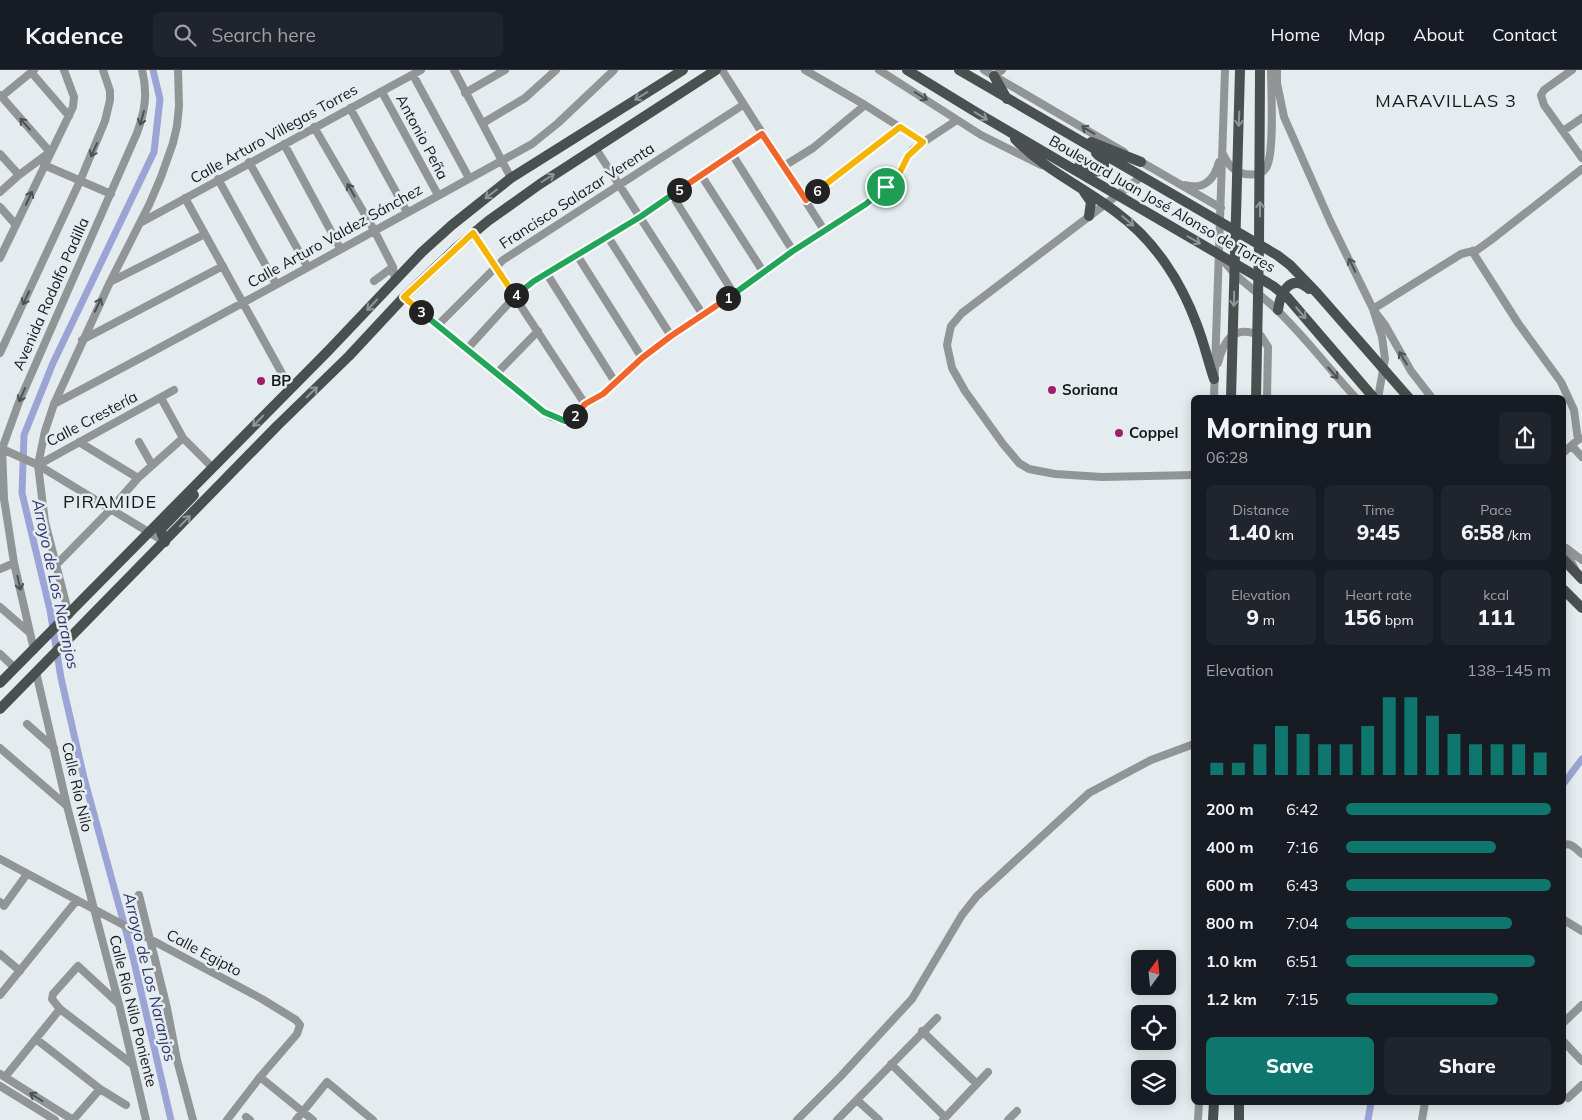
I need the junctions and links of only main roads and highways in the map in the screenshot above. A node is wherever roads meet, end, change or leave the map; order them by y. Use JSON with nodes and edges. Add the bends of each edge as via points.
{"nodes":[{"id":1,"x":683,"y":70,"type":"edge"},
{"id":2,"x":707,"y":70,"type":"edge"},
{"id":3,"x":716,"y":70,"type":"edge"},
{"id":4,"x":907,"y":70,"type":"edge"},
{"id":5,"x":959,"y":70,"type":"edge"},
{"id":6,"x":1240,"y":70,"type":"edge"},
{"id":7,"x":1260,"y":70,"type":"edge"},
{"id":8,"x":998,"y":73,"type":"edge"},
{"id":9,"x":1008,"y":100,"type":"junction"},
{"id":10,"x":661,"y":105,"type":"junction"},
{"id":11,"x":1005,"y":130,"type":"junction"},
{"id":12,"x":1065,"y":132,"type":"junction"},
{"id":13,"x":1024,"y":140,"type":"junction"},
{"id":14,"x":1090,"y":147,"type":"junction"},
{"id":15,"x":1141,"y":162,"type":"road end"},
{"id":16,"x":1082,"y":190,"type":"junction"},
{"id":17,"x":1089,"y":216,"type":"road end"},
{"id":18,"x":1282,"y":293,"type":"junction"},
{"id":19,"x":1278,"y":310,"type":"road end"},
{"id":20,"x":1353,"y":334,"type":"junction"},
{"id":21,"x":1214,"y":379,"type":"road end"},
{"id":22,"x":1231,"y":395,"type":"edge"},
{"id":23,"x":1256,"y":395,"type":"edge"},
{"id":24,"x":1371,"y":395,"type":"edge"},
{"id":25,"x":1407,"y":395,"type":"edge"},
{"id":26,"x":194,"y":487,"type":"junction"},
{"id":27,"x":149,"y":531,"type":"junction"},
{"id":28,"x":165,"y":542,"type":"junction"},
{"id":29,"x":1566,"y":562,"type":"edge"},
{"id":30,"x":1579,"y":576,"type":"edge"},
{"id":31,"x":1566,"y":592,"type":"edge"},
{"id":32,"x":111,"y":595,"type":"junction"},
{"id":33,"x":1582,"y":608,"type":"edge"},
{"id":34,"x":0,"y":683,"type":"edge"},
{"id":35,"x":0,"y":709,"type":"edge"},
{"id":36,"x":1214,"y":1105,"type":"edge"},
{"id":37,"x":1240,"y":1105,"type":"edge"},
{"id":38,"x":1214,"y":1120,"type":"edge"},
{"id":39,"x":1239,"y":1120,"type":"edge"}],
"edges":[{"from":1,"to":26,"type":"main road","one_way":true,"via":[[511,178],[452,225]]},
{"from":2,"to":10,"type":"main road"},
{"from":3,"to":10,"type":"main road"},
{"from":4,"to":11,"type":"main road","name":"Boulevard Juan José Alonso de Torres","one_way":true},
{"from":5,"to":9,"type":"main road","name":"Boulevard Juan José Alonso de Torres"},
{"from":6,"to":22,"type":"main road","one_way":true,"bridge":true},
{"from":23,"to":7,"type":"main road","one_way":true,"bridge":true},
{"from":8,"to":9,"type":"main road"},
{"from":9,"to":12,"type":"main road","name":"Boulevard Juan José Alonso de Torres"},
{"from":28,"to":10,"type":"main road","one_way":true,"via":[[404,297],[473,233],[540,184]]},
{"from":11,"to":13,"type":"main road","name":"Boulevard Juan José Alonso de Torres"},
{"from":11,"to":16,"type":"main road","via":[[1024,149]]},
{"from":12,"to":14,"type":"main road","name":"Boulevard Juan José Alonso de Torres"},
{"from":12,"to":15,"type":"main road"},
{"from":13,"to":14,"type":"main road","via":[[1087,170],[1100,172],[1104,161]]},
{"from":13,"to":18,"type":"main road","name":"Boulevard Juan José Alonso de Torres","one_way":true},
{"from":14,"to":20,"type":"main road","name":"Boulevard Juan José Alonso de Torres","via":[[1290,265]]},
{"from":16,"to":17,"type":"main road","via":[[1091,202]]},
{"from":16,"to":21,"type":"main road","one_way":true,"via":[[1130,223],[1172,272],[1198,326]]},
{"from":18,"to":19,"type":"main road"},
{"from":18,"to":20,"type":"main road","via":[[1297,282],[1305,285]]},
{"from":18,"to":24,"type":"main road","name":"Boulevard Juan José Alonso de Torres","one_way":true},
{"from":20,"to":25,"type":"main road","name":"Boulevard Juan José Alonso de Torres"},
{"from":26,"to":27,"type":"main road"},
{"from":26,"to":28,"type":"main road","via":[[192,498],[162,528],[160,532]]},
{"from":27,"to":32,"type":"main road","via":[[152,546],[116,582]]},
{"from":27,"to":34,"type":"main road"},
{"from":28,"to":32,"type":"main road"},
{"from":29,"to":30,"type":"main road"},
{"from":31,"to":33,"type":"main road"},
{"from":32,"to":35,"type":"main road"},
{"from":36,"to":38,"type":"main road"},
{"from":37,"to":39,"type":"main road"}]}
